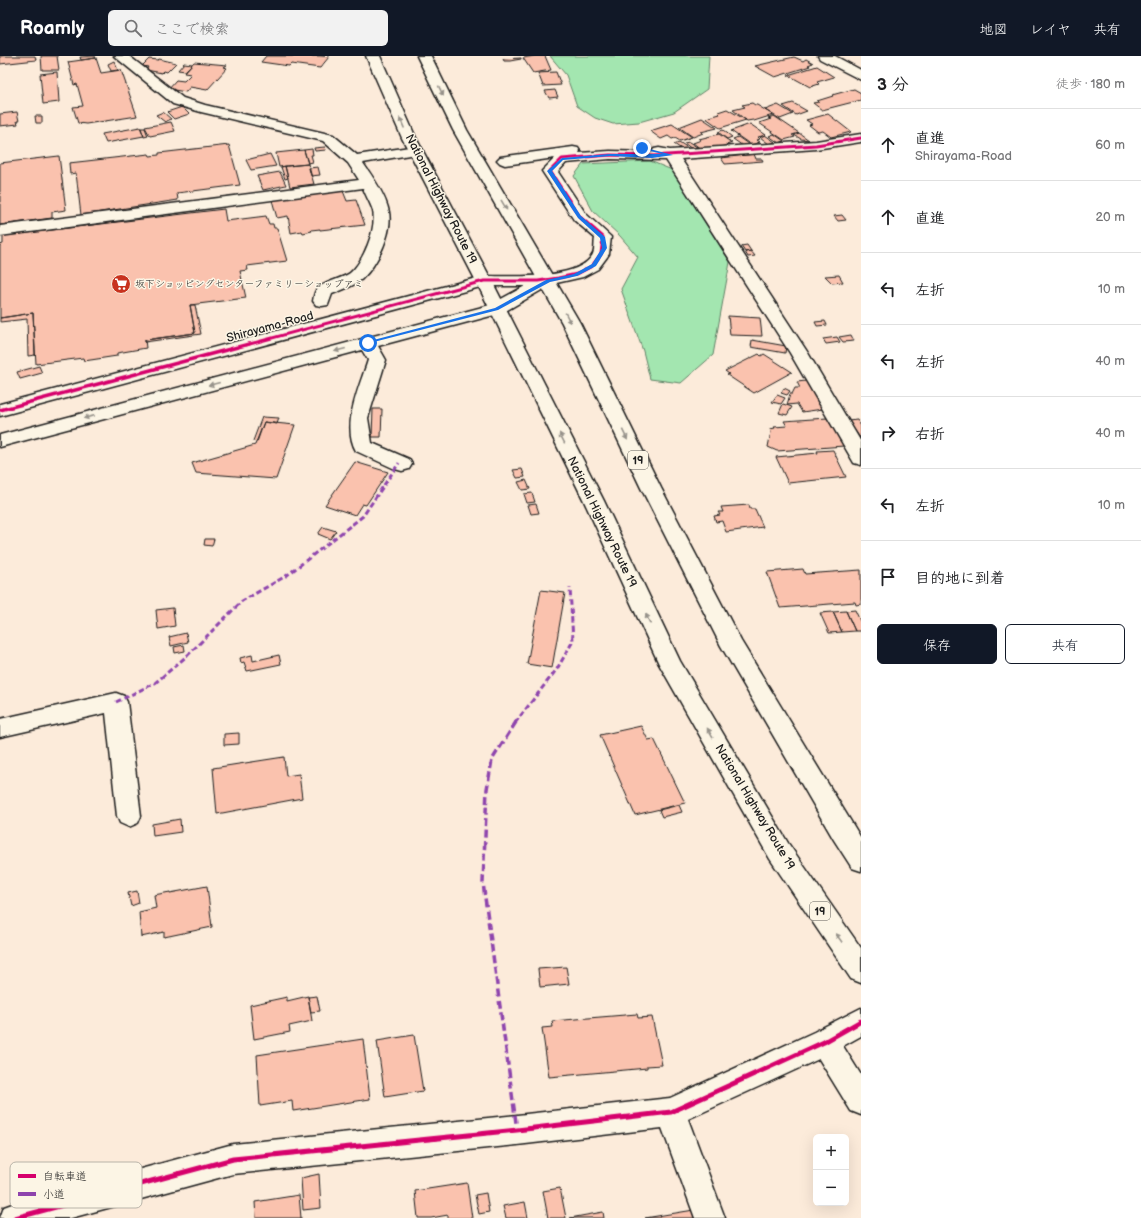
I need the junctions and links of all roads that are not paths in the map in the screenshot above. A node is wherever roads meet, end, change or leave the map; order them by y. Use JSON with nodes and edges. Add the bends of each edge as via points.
{"nodes":[{"id":1,"x":121,"y":56,"type":"edge"},
{"id":2,"x":373,"y":56,"type":"edge"},
{"id":3,"x":424,"y":56,"type":"edge"},
{"id":4,"x":825,"y":56,"type":"edge"},
{"id":5,"x":861,"y":76,"type":"edge"},
{"id":6,"x":861,"y":138,"type":"edge"},
{"id":7,"x":416,"y":150,"type":"junction"},
{"id":8,"x":671,"y":155,"type":"junction"},
{"id":9,"x":354,"y":160,"type":"junction"},
{"id":10,"x":505,"y":160,"type":"dead end"},
{"id":11,"x":369,"y":183,"type":"junction"},
{"id":12,"x":0,"y":231,"type":"edge"},
{"id":13,"x":484,"y":281,"type":"junction"},
{"id":14,"x":548,"y":281,"type":"junction"},
{"id":15,"x":322,"y":301,"type":"dead end"},
{"id":16,"x":496,"y":309,"type":"junction"},
{"id":17,"x":368,"y":343,"type":"junction"},
{"id":18,"x":0,"y":410,"type":"edge"},
{"id":19,"x":0,"y":441,"type":"edge"},
{"id":20,"x":861,"y":458,"type":"edge"},
{"id":21,"x":402,"y":464,"type":"dead end"},
{"id":22,"x":0,"y":728,"type":"edge"},
{"id":23,"x":129,"y":816,"type":"dead end"},
{"id":24,"x":861,"y":860,"type":"edge"},
{"id":25,"x":861,"y":970,"type":"edge"},
{"id":26,"x":861,"y":1021,"type":"edge"},
{"id":27,"x":824,"y":1042,"type":"junction"},
{"id":28,"x":861,"y":1101,"type":"edge"},
{"id":29,"x":671,"y":1112,"type":"junction"},
{"id":30,"x":142,"y":1184,"type":"edge"},
{"id":31,"x":52,"y":1208,"type":"edge"},
{"id":32,"x":0,"y":1217,"type":"edge"},
{"id":33,"x":3,"y":1218,"type":"edge"},
{"id":34,"x":15,"y":1218,"type":"edge"},
{"id":35,"x":710,"y":1218,"type":"edge"}],
"edges":[{"from":1,"to":9,"type":"main road","via":[[178,100],[201,108],[328,138]]},
{"from":7,"to":2,"type":"main road","name":"National Highway Route 19","number":"19","one_way":true},
{"from":3,"to":14,"type":"main road","number":"19","one_way":true,"via":[[460,130]]},
{"from":4,"to":5,"type":"main road"},
{"from":6,"to":8,"type":"main road","via":[[816,145]]},
{"from":7,"to":9,"type":"main road"},
{"from":7,"to":13,"type":"main road","name":"National Highway Route 19","number":"19"},
{"from":8,"to":10,"type":"main road","via":[[642,148],[586,150]]},
{"from":8,"to":14,"type":"main road","via":[[610,155],[562,159],[550,171],[580,217],[603,237],[604,248],[594,265],[575,275]]},
{"from":8,"to":20,"type":"main road","via":[[799,353]]},
{"from":9,"to":11,"type":"main road"},
{"from":11,"to":12,"type":"main road"},
{"from":11,"to":15,"type":"main road","via":[[381,212],[381,226],[372,256],[356,276],[324,291]]},
{"from":13,"to":14,"type":"main road","name":"Shirayama-Road"},
{"from":13,"to":16,"type":"main road","name":"National Highway Route 19","number":"19"},
{"from":13,"to":18,"type":"main road","name":"Shirayama-Road"},
{"from":14,"to":16,"type":"main road"},
{"from":14,"to":24,"type":"main road","number":"19","one_way":true,"via":[[732,646]]},
{"from":16,"to":17,"type":"main road"},
{"from":25,"to":16,"type":"main road","name":"National Highway Route 19","number":"19","one_way":true,"via":[[779,851],[670,664],[594,501]]},
{"from":17,"to":19,"type":"main road","one_way":true},
{"from":17,"to":21,"type":"main road","via":[[377,360],[359,418],[363,446]]},
{"from":22,"to":23,"type":"main road","via":[[116,702]]},
{"from":26,"to":27,"type":"main road"},
{"from":27,"to":28,"type":"main road"},
{"from":27,"to":29,"type":"main road"},
{"from":29,"to":30,"type":"main road","via":[[233,1159]]},
{"from":29,"to":35,"type":"main road"},
{"from":31,"to":34,"type":"main road"},
{"from":32,"to":33,"type":"main road"}]}
